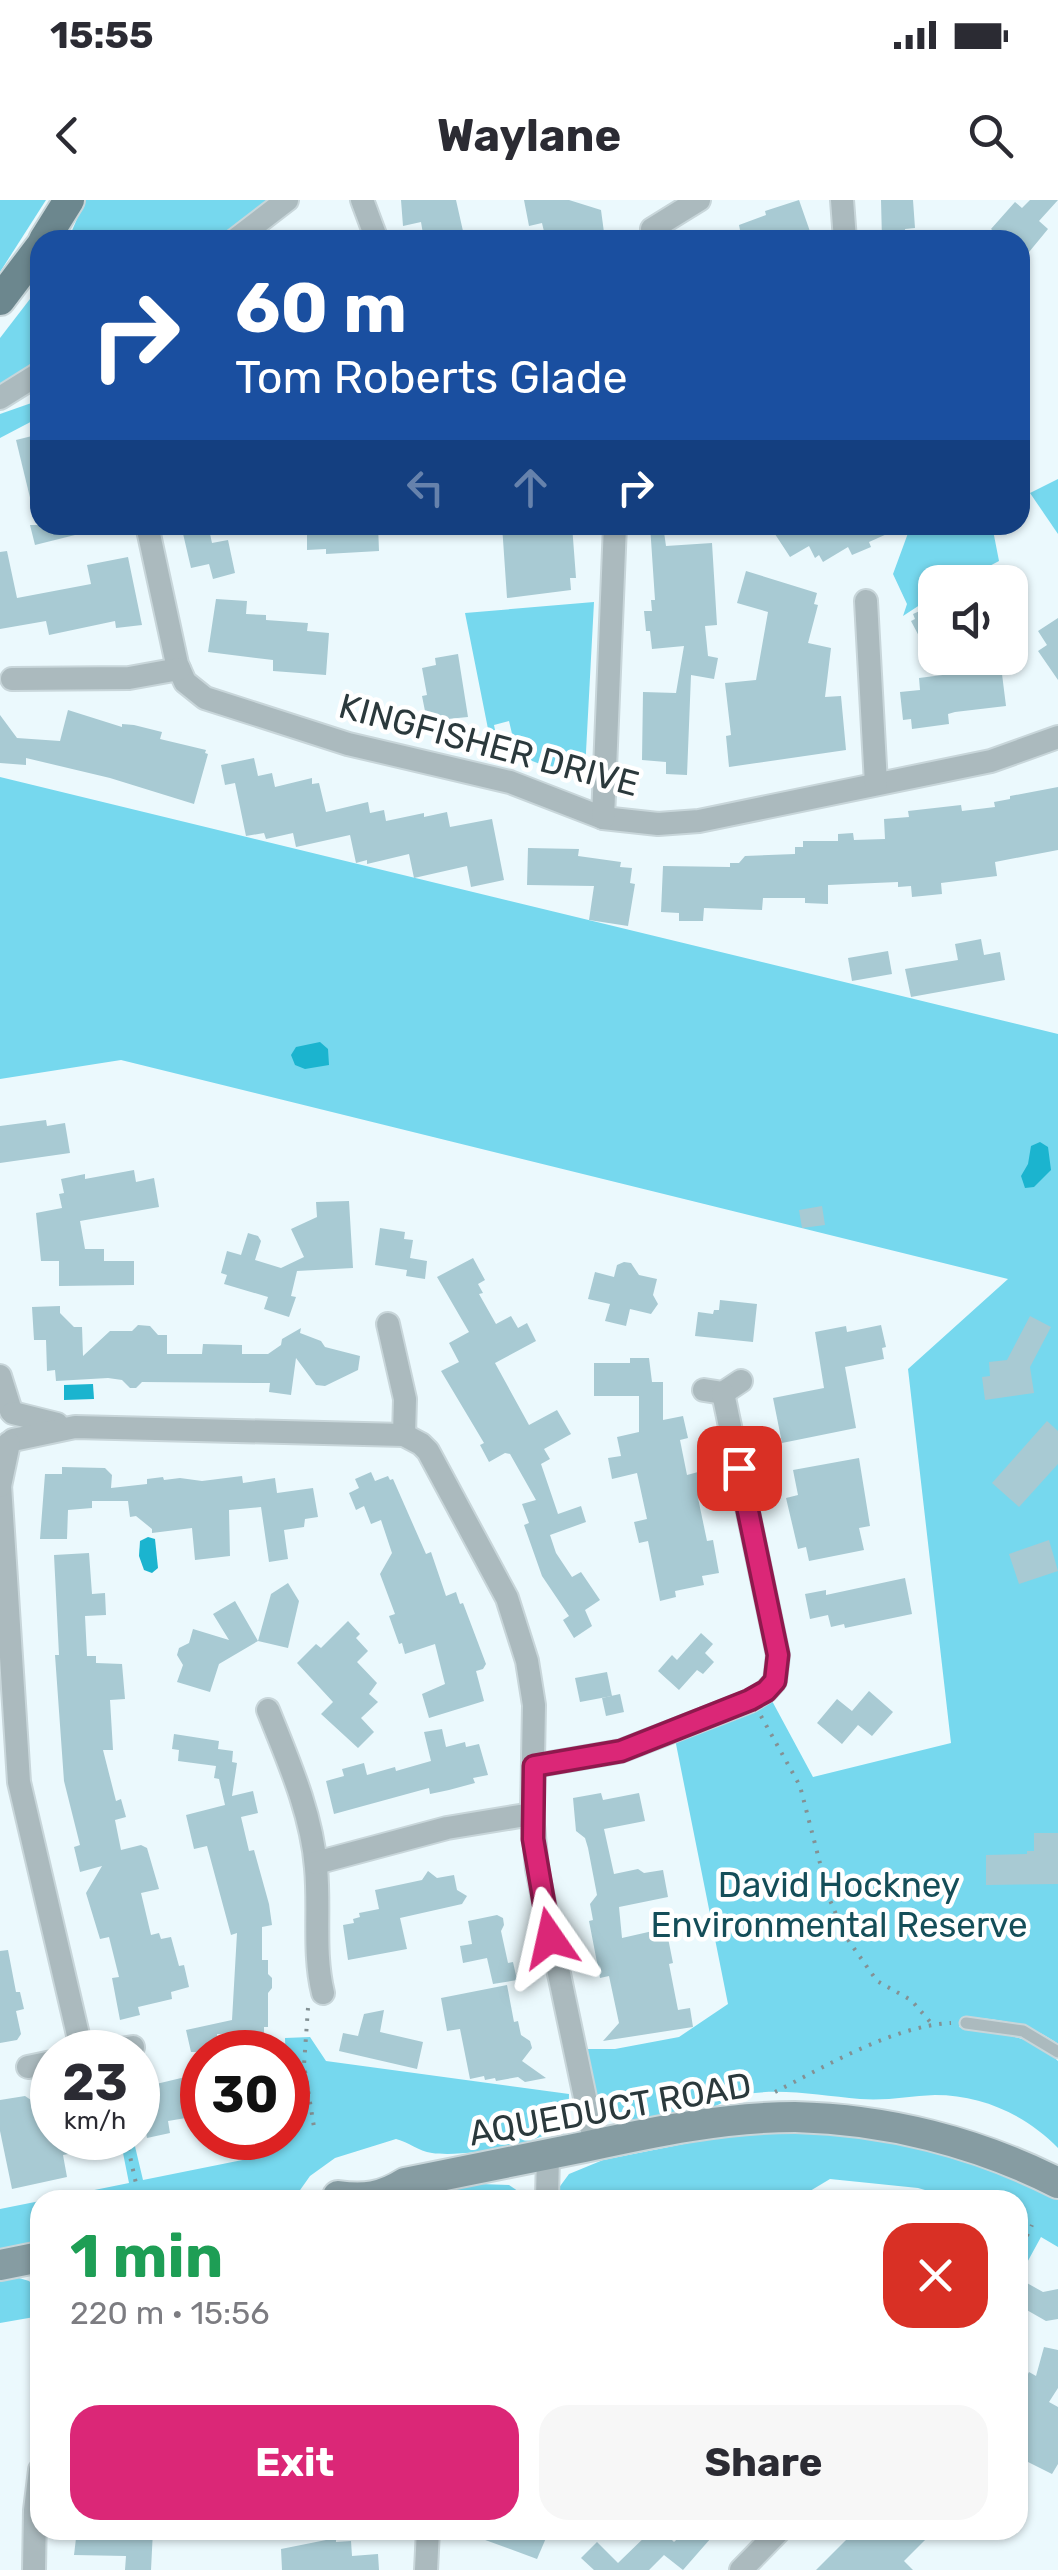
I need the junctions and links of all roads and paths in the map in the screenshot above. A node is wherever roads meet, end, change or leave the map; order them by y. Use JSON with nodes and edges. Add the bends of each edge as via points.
{"nodes":[{"id":1,"x":68,"y":200,"type":"edge"},
{"id":2,"x":287,"y":200,"type":"edge"},
{"id":3,"x":362,"y":200,"type":"edge"},
{"id":4,"x":699,"y":200,"type":"edge"},
{"id":5,"x":842,"y":200,"type":"edge"},
{"id":6,"x":652,"y":229,"type":"dead end"},
{"id":7,"x":50,"y":230,"type":"edge"},
{"id":8,"x":248,"y":230,"type":"edge"},
{"id":9,"x":373,"y":230,"type":"edge"},
{"id":10,"x":844,"y":230,"type":"edge"},
{"id":11,"x":30,"y":260,"type":"edge"},
{"id":12,"x":0,"y":300,"type":"edge"},
{"id":13,"x":30,"y":379,"type":"edge"},
{"id":14,"x":0,"y":398,"type":"edge"},
{"id":15,"x":30,"y":398,"type":"edge"},
{"id":16,"x":0,"y":408,"type":"edge"},
{"id":17,"x":149,"y":535,"type":"edge"},
{"id":18,"x":615,"y":535,"type":"edge"},
{"id":19,"x":866,"y":601,"type":"dead end"},
{"id":20,"x":179,"y":669,"type":"junction"},
{"id":21,"x":12,"y":680,"type":"dead end"},
{"id":22,"x":1058,"y":737,"type":"edge"},
{"id":23,"x":876,"y":784,"type":"junction"},
{"id":24,"x":604,"y":818,"type":"junction"},
{"id":25,"x":383,"y":1319,"type":"dead end"},
{"id":26,"x":0,"y":1376,"type":"edge"},
{"id":27,"x":723,"y":1388,"type":"dead end"},
{"id":28,"x":8,"y":1410,"type":"edge"},
{"id":29,"x":75,"y":1427,"type":"junction"},
{"id":30,"x":404,"y":1435,"type":"junction"},
{"id":31,"x":7,"y":1442,"type":"edge"},
{"id":32,"x":0,"y":1485,"type":"edge"},
{"id":33,"x":750,"y":1700,"type":"junction"},
{"id":34,"x":268,"y":1710,"type":"dead end"},
{"id":35,"x":534,"y":1766,"type":"junction"},
{"id":36,"x":532,"y":1814,"type":"junction"},
{"id":37,"x":316,"y":1863,"type":"junction"},
{"id":38,"x":322,"y":1998,"type":"joint"},
{"id":39,"x":966,"y":2023,"type":"joint"},
{"id":40,"x":932,"y":2024,"type":"junction"},
{"id":41,"x":77,"y":2030,"type":"edge"},
{"id":42,"x":1058,"y":2052,"type":"edge"},
{"id":43,"x":769,"y":2094,"type":"dead end"},
{"id":44,"x":314,"y":2126,"type":"dead end"},
{"id":45,"x":595,"y":2145,"type":"junction"},
{"id":46,"x":538,"y":2156,"type":"junction"},
{"id":47,"x":131,"y":2160,"type":"edge"},
{"id":48,"x":1058,"y":2183,"type":"edge"},
{"id":49,"x":137,"y":2188,"type":"dead end"},
{"id":50,"x":348,"y":2190,"type":"edge"},
{"id":51,"x":538,"y":2190,"type":"edge"},
{"id":52,"x":546,"y":2190,"type":"edge"},
{"id":53,"x":1032,"y":2225,"type":"dead end"},
{"id":54,"x":1028,"y":2234,"type":"edge"},
{"id":55,"x":30,"y":2259,"type":"edge"},
{"id":56,"x":0,"y":2265,"type":"edge"},
{"id":57,"x":34,"y":2540,"type":"edge"},
{"id":58,"x":428,"y":2540,"type":"edge"},
{"id":59,"x":770,"y":2540,"type":"edge"},
{"id":60,"x":34,"y":2570,"type":"edge"},
{"id":61,"x":426,"y":2570,"type":"edge"},
{"id":62,"x":741,"y":2570,"type":"edge"}],
"edges":[{"from":1,"to":7,"type":"main road"},
{"from":2,"to":8,"type":"street"},
{"from":3,"to":9,"type":"street"},
{"from":4,"to":6,"type":"street"},
{"from":5,"to":10,"type":"street"},
{"from":11,"to":12,"type":"main road"},
{"from":13,"to":14,"type":"street"},
{"from":15,"to":16,"type":"street"},
{"from":17,"to":20,"type":"street"},
{"from":18,"to":24,"type":"street"},
{"from":19,"to":23,"type":"street"},
{"from":20,"to":21,"type":"street","via":[[129,678]]},
{"from":20,"to":24,"type":"street","name":"KINGFISHER DRIVE","via":[[190,688],[216,703],[372,751],[510,782]]},
{"from":22,"to":23,"type":"street","name":"KINGFISHER DRIVE","via":[[991,761]]},
{"from":23,"to":24,"type":"street","name":"KINGFISHER DRIVE","via":[[699,821]]},
{"from":25,"to":30,"type":"street","via":[[405,1399]]},
{"from":26,"to":28,"type":"street"},
{"from":27,"to":33,"type":"street","via":[[778,1655],[775,1681]]},
{"from":28,"to":29,"type":"street"},
{"from":28,"to":31,"type":"street","via":[[18,1428]]},
{"from":29,"to":30,"type":"street"},
{"from":29,"to":31,"type":"street"},
{"from":30,"to":35,"type":"street","via":[[428,1452],[516,1622],[531,1684]]},
{"from":31,"to":32,"type":"street"},
{"from":32,"to":41,"type":"street","via":[[19,1782]]},
{"from":33,"to":35,"type":"street","via":[[621,1751]]},
{"from":33,"to":40,"type":"path","via":[[800,1786],[846,1938],[876,1980],[910,2000]]},
{"from":34,"to":37,"type":"street"},
{"from":35,"to":36,"type":"street"},
{"from":36,"to":37,"type":"street","via":[[447,1828]]},
{"from":36,"to":45,"type":"street","via":[[537,1870]]},
{"from":37,"to":38,"type":"street"},
{"from":38,"to":44,"type":"path","via":[[304,2064]]},
{"from":39,"to":40,"type":"path","name":"AQUEDUCT ROAD"},
{"from":39,"to":42,"type":"lane","via":[[1023,2031]]},
{"from":40,"to":43,"type":"path","name":"AQUEDUCT ROAD"},
{"from":45,"to":46,"type":"main road","name":"AQUEDUCT ROAD"},
{"from":45,"to":48,"type":"main road","name":"AQUEDUCT ROAD","via":[[738,2121],[843,2120],[952,2141]]},
{"from":46,"to":50,"type":"main road","name":"AQUEDUCT ROAD"},
{"from":46,"to":51,"type":"street"},
{"from":46,"to":52,"type":"street"},
{"from":47,"to":49,"type":"path"},
{"from":53,"to":54,"type":"path"},
{"from":55,"to":56,"type":"main road"},
{"from":57,"to":60,"type":"street"},
{"from":58,"to":61,"type":"street"},
{"from":59,"to":62,"type":"street"}]}
